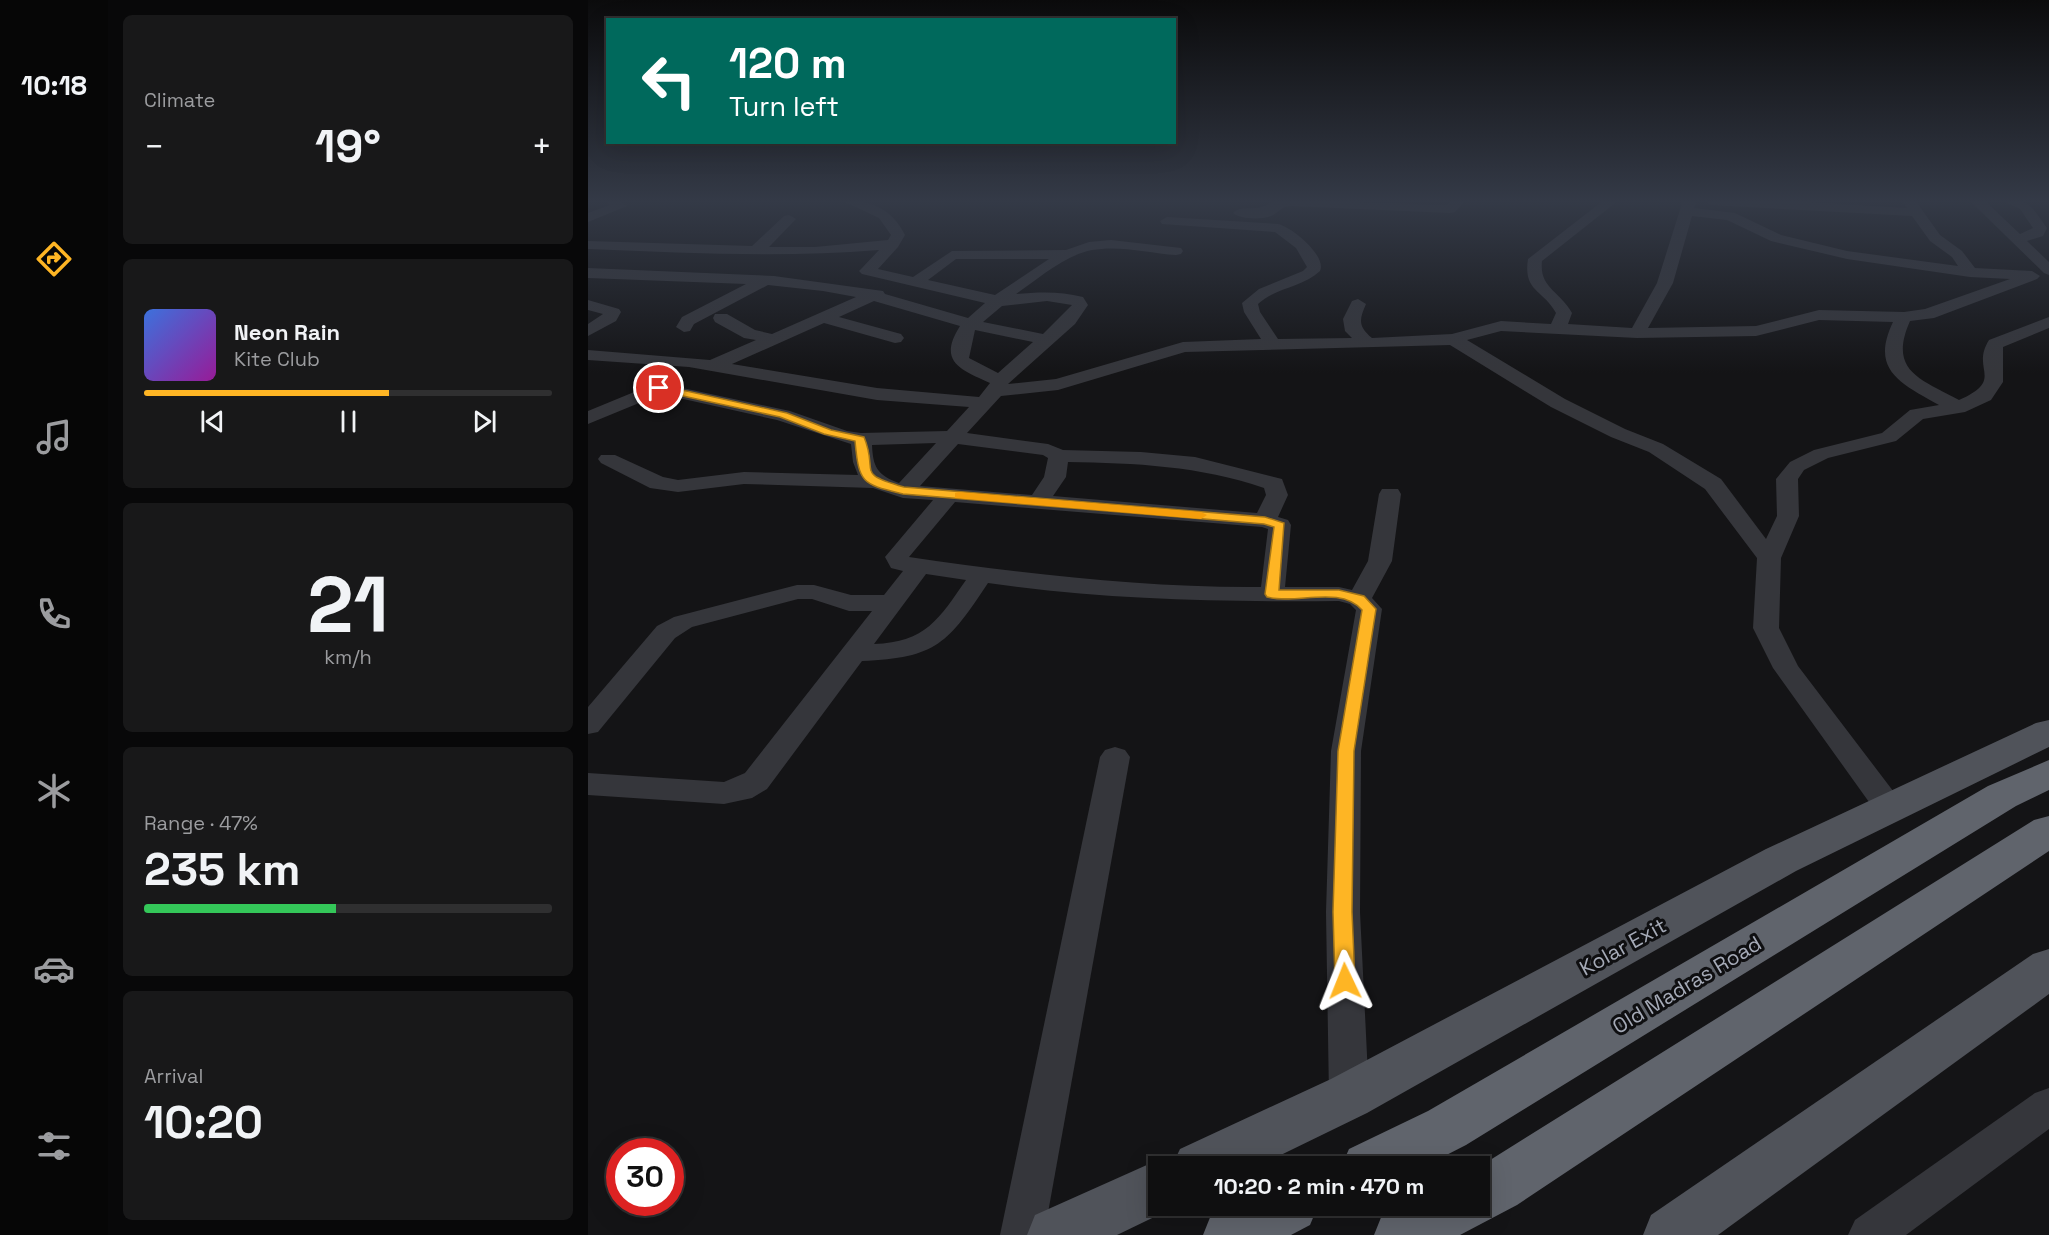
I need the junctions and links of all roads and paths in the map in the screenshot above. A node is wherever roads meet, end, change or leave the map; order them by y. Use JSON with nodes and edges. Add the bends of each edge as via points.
{"nodes":[{"id":1,"x":791,"y":258,"type":"edge"},
{"id":2,"x":880,"y":258,"type":"edge"},
{"id":3,"x":948,"y":258,"type":"edge"},
{"id":4,"x":1061,"y":258,"type":"edge"},
{"id":5,"x":1312,"y":258,"type":"edge"},
{"id":6,"x":1537,"y":258,"type":"edge"},
{"id":7,"x":1673,"y":258,"type":"edge"},
{"id":8,"x":1869,"y":258,"type":"edge"},
{"id":9,"x":1960,"y":258,"type":"edge"},
{"id":10,"x":2035,"y":258,"type":"edge"},
{"id":11,"x":2049,"y":270,"type":"edge"},
{"id":12,"x":1970,"y":272,"type":"junction"},
{"id":13,"x":588,"y":273,"type":"edge"},
{"id":14,"x":2041,"y":276,"type":"edge"},
{"id":15,"x":766,"y":280,"type":"junction"},
{"id":16,"x":912,"y":281,"type":"junction"},
{"id":17,"x":873,"y":296,"type":"junction"},
{"id":18,"x":999,"y":301,"type":"junction"},
{"id":19,"x":1358,"y":304,"type":"dead end"},
{"id":20,"x":588,"y":305,"type":"edge"},
{"id":21,"x":1904,"y":317,"type":"junction"},
{"id":22,"x":721,"y":318,"type":"dead end"},
{"id":23,"x":824,"y":318,"type":"junction"},
{"id":24,"x":2049,"y":322,"type":"edge"},
{"id":25,"x":970,"y":324,"type":"junction"},
{"id":26,"x":684,"y":327,"type":"dead end"},
{"id":27,"x":1558,"y":328,"type":"junction"},
{"id":28,"x":588,"y":332,"type":"edge"},
{"id":29,"x":1638,"y":333,"type":"junction"},
{"id":30,"x":895,"y":338,"type":"dead end"},
{"id":31,"x":773,"y":339,"type":"junction"},
{"id":32,"x":1453,"y":339,"type":"junction"},
{"id":33,"x":1047,"y":340,"type":"junction"},
{"id":34,"x":1368,"y":342,"type":"junction"},
{"id":35,"x":1274,"y":345,"type":"junction"},
{"id":36,"x":588,"y":346,"type":"edge"},
{"id":37,"x":588,"y":355,"type":"edge"},
{"id":38,"x":712,"y":366,"type":"junction"},
{"id":39,"x":659,"y":388,"type":"junction"},
{"id":40,"x":993,"y":392,"type":"junction"},
{"id":41,"x":1958,"y":408,"type":"junction"},
{"id":42,"x":588,"y":418,"type":"edge"},
{"id":43,"x":952,"y":437,"type":"junction"},
{"id":44,"x":861,"y":439,"type":"junction"},
{"id":45,"x":1059,"y":456,"type":"junction"},
{"id":46,"x":608,"y":459,"type":"dead end"},
{"id":47,"x":873,"y":482,"type":"junction"},
{"id":48,"x":903,"y":491,"type":"junction"},
{"id":49,"x":1390,"y":494,"type":"dead end"},
{"id":50,"x":949,"y":495,"type":"junction"},
{"id":51,"x":1038,"y":502,"type":"junction"},
{"id":52,"x":1265,"y":520,"type":"junction"},
{"id":53,"x":1769,"y":558,"type":"junction"},
{"id":54,"x":918,"y":568,"type":"junction"},
{"id":55,"x":981,"y":576,"type":"junction"},
{"id":56,"x":1272,"y":594,"type":"junction"},
{"id":57,"x":1359,"y":598,"type":"junction"},
{"id":58,"x":891,"y":603,"type":"junction"},
{"id":59,"x":854,"y":652,"type":"junction"},
{"id":60,"x":588,"y":692,"type":"edge"},
{"id":61,"x":617,"y":693,"type":"junction"},
{"id":62,"x":588,"y":725,"type":"edge"},
{"id":63,"x":2049,"y":732,"type":"edge"},
{"id":64,"x":1115,"y":757,"type":"dead end"},
{"id":65,"x":2049,"y":774,"type":"edge"},
{"id":66,"x":588,"y":784,"type":"edge"},
{"id":67,"x":1890,"y":808,"type":"junction"},
{"id":68,"x":2040,"y":836,"type":"edge"},
{"id":69,"x":2049,"y":968,"type":"edge"},
{"id":70,"x":1349,"y":1096,"type":"junction"},
{"id":71,"x":2049,"y":1106,"type":"edge"},
{"id":72,"x":1222,"y":1156,"type":"edge"},
{"id":73,"x":1390,"y":1156,"type":"edge"},
{"id":74,"x":1490,"y":1190,"type":"edge"},
{"id":75,"x":1148,"y":1191,"type":"edge"},
{"id":76,"x":1270,"y":1216,"type":"edge"},
{"id":77,"x":1439,"y":1216,"type":"edge"},
{"id":78,"x":1022,"y":1235,"type":"edge"},
{"id":79,"x":1055,"y":1235,"type":"edge"},
{"id":80,"x":1231,"y":1235,"type":"edge"},
{"id":81,"x":1402,"y":1235,"type":"edge"},
{"id":82,"x":1671,"y":1235,"type":"edge"},
{"id":83,"x":1870,"y":1235,"type":"edge"}],
"edges":[{"from":1,"to":15,"type":"street"},
{"from":2,"to":16,"type":"street","via":[[867,271]]},
{"from":3,"to":16,"type":"street"},
{"from":4,"to":18,"type":"street"},
{"from":5,"to":35,"type":"street","via":[[1315,268],[1308,276],[1264,291],[1250,303]]},
{"from":6,"to":27,"type":"street","via":[[1534,281],[1560,304],[1564,313]]},
{"from":7,"to":29,"type":"street","via":[[1665,283]]},
{"from":8,"to":12,"type":"street"},
{"from":9,"to":12,"type":"street"},
{"from":10,"to":11,"type":"street"},
{"from":12,"to":14,"type":"street"},
{"from":13,"to":15,"type":"street"},
{"from":14,"to":21,"type":"street","via":[[1928,314]]},
{"from":15,"to":17,"type":"street"},
{"from":15,"to":26,"type":"street","via":[[688,321]]},
{"from":16,"to":17,"type":"street"},
{"from":16,"to":18,"type":"street"},
{"from":17,"to":23,"type":"street"},
{"from":17,"to":25,"type":"street"},
{"from":18,"to":25,"type":"street"},
{"from":18,"to":33,"type":"street","via":[[1047,296],[1077,300],[1080,305],[1069,320]]},
{"from":19,"to":34,"type":"street","via":[[1351,319],[1354,331]]},
{"from":20,"to":28,"type":"street","via":[[613,312]]},
{"from":21,"to":29,"type":"street","via":[[1840,313],[1756,331]]},
{"from":21,"to":41,"type":"street","via":[[1892,353],[1896,366]]},
{"from":22,"to":31,"type":"street","via":[[750,334]]},
{"from":23,"to":30,"type":"street"},
{"from":23,"to":31,"type":"street"},
{"from":24,"to":41,"type":"street","via":[[1995,344],[1994,382],[1984,396]]},
{"from":25,"to":33,"type":"street"},
{"from":25,"to":40,"type":"street","via":[[960,358]]},
{"from":27,"to":29,"type":"street"},
{"from":27,"to":32,"type":"street","via":[[1501,326]]},
{"from":28,"to":36,"type":"street","via":[[597,334]]},
{"from":31,"to":38,"type":"street"},
{"from":32,"to":34,"type":"street"},
{"from":32,"to":53,"type":"street","via":[[1558,403],[1656,448],[1713,484]]},
{"from":33,"to":40,"type":"street"},
{"from":34,"to":35,"type":"street"},
{"from":35,"to":40,"type":"street","via":[[1183,347],[1058,384]]},
{"from":37,"to":38,"type":"street"},
{"from":38,"to":39,"type":"street"},
{"from":38,"to":40,"type":"street","via":[[877,394]]},
{"from":39,"to":42,"type":"street"},
{"from":39,"to":44,"type":"street","via":[[783,415],[828,432]]},
{"from":40,"to":43,"type":"street"},
{"from":41,"to":53,"type":"street","via":[[1917,414],[1889,437],[1821,454],[1797,466],[1787,478],[1788,516]]},
{"from":43,"to":44,"type":"street"},
{"from":43,"to":45,"type":"street","via":[[1048,450]]},
{"from":43,"to":48,"type":"street"},
{"from":44,"to":47,"type":"street","via":[[864,472]]},
{"from":45,"to":51,"type":"street","via":[[1055,477]]},
{"from":45,"to":52,"type":"street","via":[[1157,458],[1249,474],[1274,484],[1277,495]]},
{"from":46,"to":47,"type":"street","via":[[658,483],[678,486],[744,478]]},
{"from":47,"to":48,"type":"street"},
{"from":48,"to":50,"type":"street"},
{"from":49,"to":57,"type":"street","via":[[1380,561]]},
{"from":50,"to":51,"type":"street"},
{"from":50,"to":54,"type":"street","via":[[897,557],[899,563]]},
{"from":51,"to":52,"type":"street"},
{"from":52,"to":56,"type":"street","via":[[1280,525],[1281,533]]},
{"from":53,"to":67,"type":"street","via":[[1766,628],[1786,668]]},
{"from":54,"to":55,"type":"street"},
{"from":54,"to":58,"type":"street"},
{"from":55,"to":56,"type":"street","via":[[1210,595]]},
{"from":55,"to":59,"type":"street","via":[[939,630],[922,644],[898,650]]},
{"from":56,"to":57,"type":"street","via":[[1339,594]]},
{"from":57,"to":70,"type":"street","via":[[1369,609],[1345,763],[1343,912]]},
{"from":58,"to":59,"type":"street"},
{"from":58,"to":61,"type":"street","via":[[849,603],[814,592],[797,592],[683,622],[666,632]]},
{"from":59,"to":66,"type":"street","via":[[756,781],[741,790],[724,793]]},
{"from":60,"to":61,"type":"street"},
{"from":61,"to":62,"type":"street"},
{"from":63,"to":67,"type":"main road","name":"Kolar Exit"},
{"from":64,"to":78,"type":"street"},
{"from":65,"to":73,"type":"highway","name":"Old Madras Road","via":[[2002,796],[1447,1128]]},
{"from":67,"to":70,"type":"main road","name":"Kolar Exit","via":[[1781,860]]},
{"from":68,"to":74,"type":"highway"},
{"from":69,"to":82,"type":"main road"},
{"from":70,"to":72,"type":"main road","name":"Kolar Exit"},
{"from":71,"to":83,"type":"street"},
{"from":75,"to":79,"type":"main road"},
{"from":76,"to":80,"type":"highway"},
{"from":77,"to":81,"type":"highway"}]}
